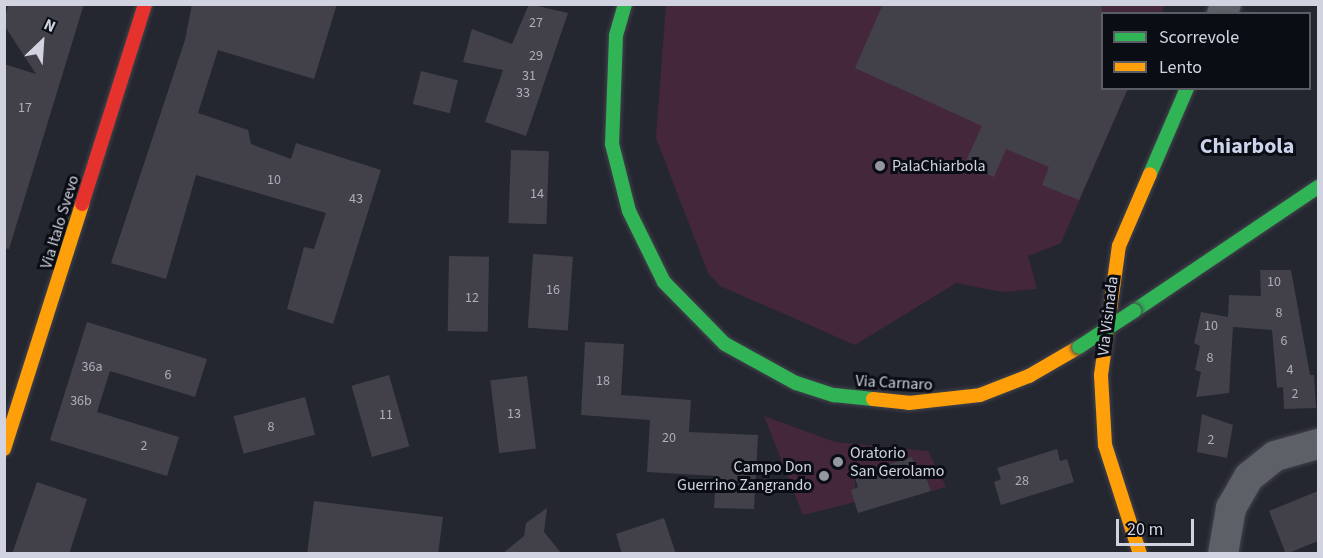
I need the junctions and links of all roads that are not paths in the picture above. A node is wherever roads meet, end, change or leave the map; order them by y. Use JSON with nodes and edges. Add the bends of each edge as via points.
{"nodes":[{"id":1,"x":145,"y":4,"type":"edge"},
{"id":2,"x":625,"y":4,"type":"edge"},
{"id":3,"x":1186,"y":90,"type":"edge"},
{"id":4,"x":1318,"y":187,"type":"edge"},
{"id":5,"x":1318,"y":444,"type":"edge"},
{"id":6,"x":4,"y":449,"type":"edge"},
{"id":7,"x":1140,"y":554,"type":"edge"},
{"id":8,"x":1223,"y":554,"type":"edge"}],
"edges":[{"from":1,"to":6,"type":"main road","name":"Via Italo Svevo"},
{"from":2,"to":4,"type":"main road","name":"Via Carnaro","bridge":true,"via":[[616,36],[610,103],[612,144],[628,211],[664,282],[725,344],[796,383],[834,395],[909,403],[980,394],[1029,376],[1079,347]]},
{"from":3,"to":7,"type":"main road","name":"Via Visinada","via":[[1119,246],[1101,375],[1106,445]]},
{"from":5,"to":8,"type":"street","via":[[1275,456],[1249,477],[1231,508]]}]}
